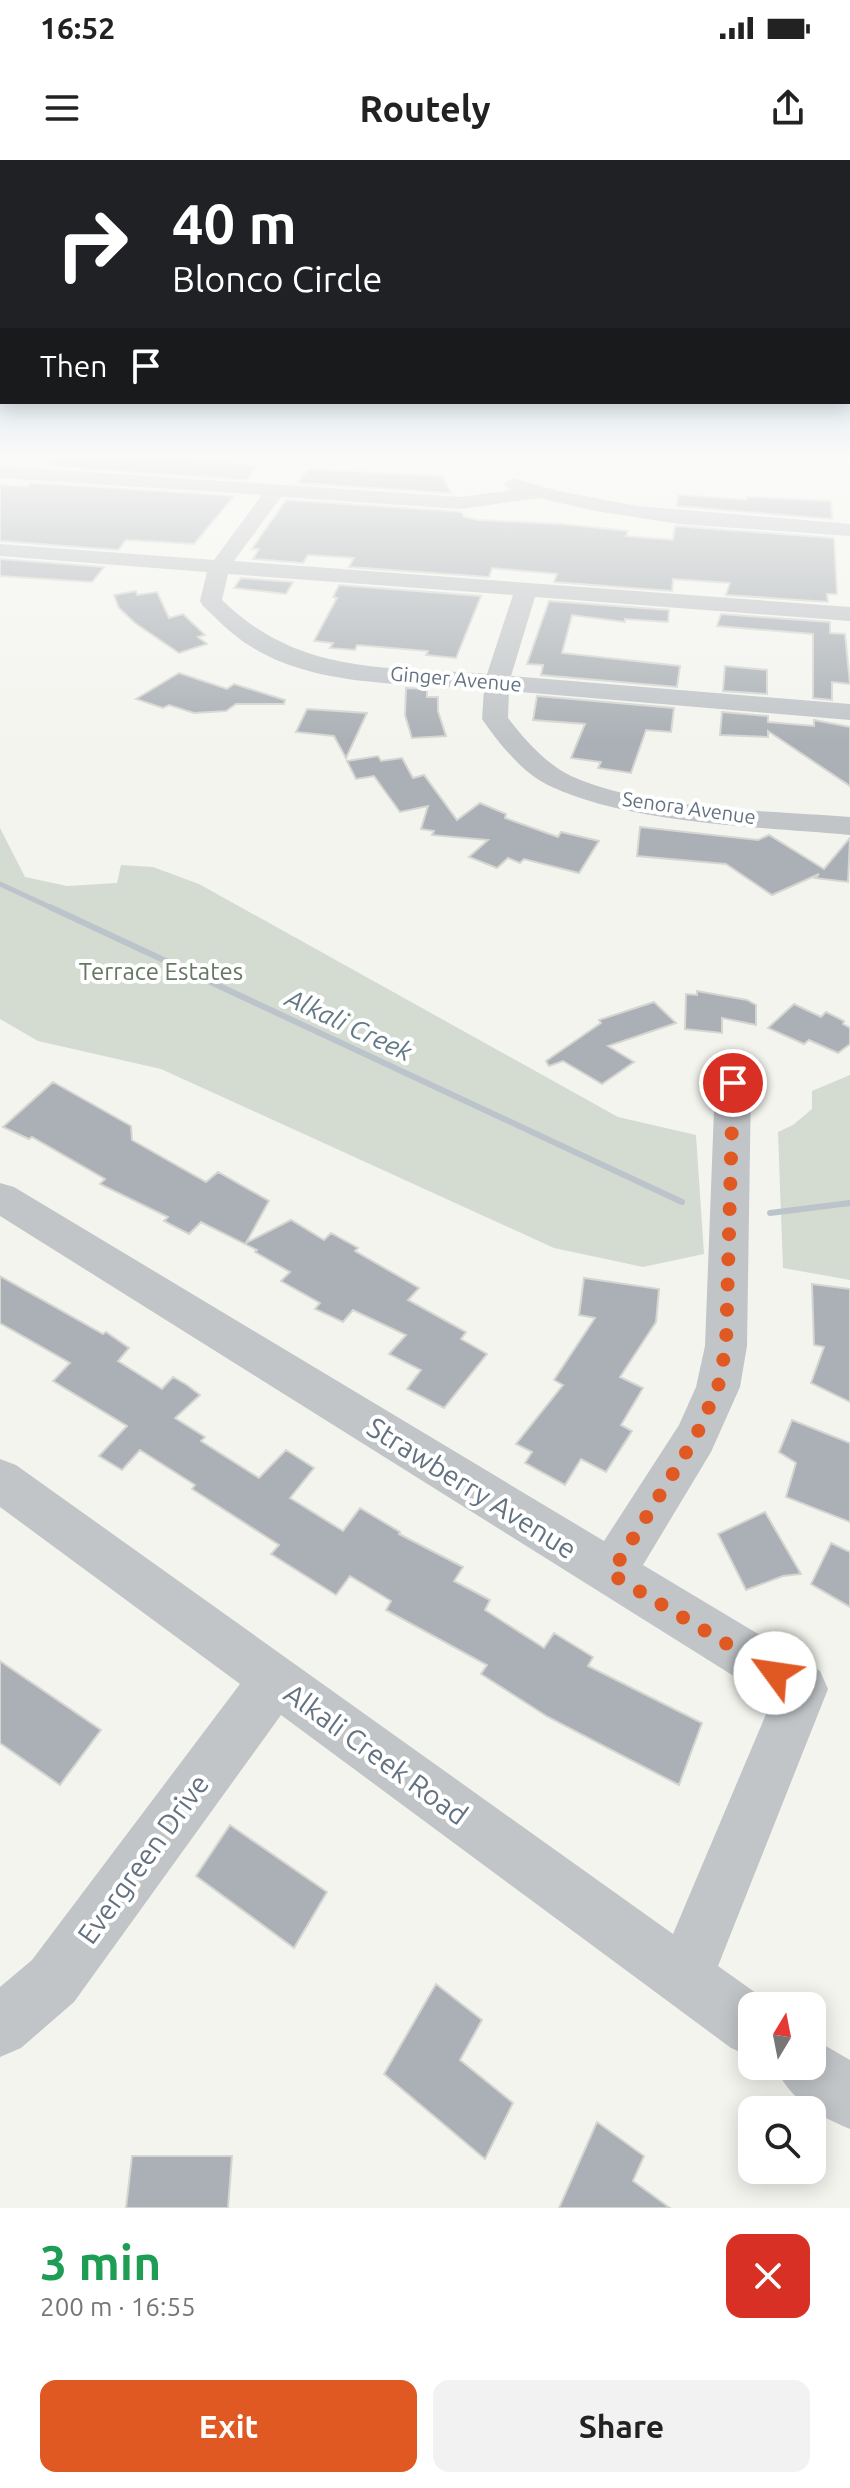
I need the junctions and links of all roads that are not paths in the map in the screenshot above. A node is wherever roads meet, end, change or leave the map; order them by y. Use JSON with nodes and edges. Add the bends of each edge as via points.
{"nodes":[{"id":1,"x":7,"y":551,"type":"edge"},
{"id":2,"x":231,"y":551,"type":"edge"},
{"id":3,"x":219,"y":567,"type":"junction"},
{"id":4,"x":525,"y":592,"type":"junction"},
{"id":5,"x":850,"y":614,"type":"edge"},
{"id":6,"x":497,"y":683,"type":"junction"},
{"id":7,"x":850,"y":712,"type":"edge"},
{"id":8,"x":850,"y":826,"type":"edge"},
{"id":9,"x":733,"y":1083,"type":"dead end"},
{"id":10,"x":0,"y":1197,"type":"edge"},
{"id":11,"x":0,"y":1480,"type":"edge"},
{"id":12,"x":611,"y":1574,"type":"junction"},
{"id":13,"x":275,"y":1680,"type":"junction"},
{"id":14,"x":684,"y":1978,"type":"junction"},
{"id":15,"x":738,"y":2017,"type":"edge"},
{"id":16,"x":0,"y":2027,"type":"edge"},
{"id":17,"x":825,"y":2080,"type":"edge"},
{"id":18,"x":850,"y":2098,"type":"edge"}],
"edges":[{"from":1,"to":3,"type":"street"},
{"from":2,"to":3,"type":"street","name":"Ginger Avenue"},
{"from":3,"to":4,"type":"street"},
{"from":3,"to":6,"type":"street","name":"Ginger Avenue","via":[[211,601],[263,646],[296,661]]},
{"from":4,"to":5,"type":"street"},
{"from":4,"to":6,"type":"street","name":"Senora Avenue"},
{"from":6,"to":7,"type":"street","name":"Ginger Avenue"},
{"from":6,"to":8,"type":"street","name":"Senora Avenue","via":[[495,719],[517,747],[560,781],[629,802]]},
{"from":9,"to":12,"type":"street","via":[[726,1346],[718,1387],[695,1438]]},
{"from":10,"to":12,"type":"street","name":"Strawberry Avenue"},
{"from":11,"to":13,"type":"street","name":"Alkali Creek Road"},
{"from":12,"to":14,"type":"street","name":"Strawberry Avenue","via":[[802,1689]]},
{"from":13,"to":14,"type":"street","name":"Alkali Creek Road"},
{"from":13,"to":16,"type":"street","name":"Evergreen Drive","via":[[53,1981]]},
{"from":14,"to":15,"type":"street","name":"Alkali Creek Road"},
{"from":17,"to":18,"type":"street"}]}
